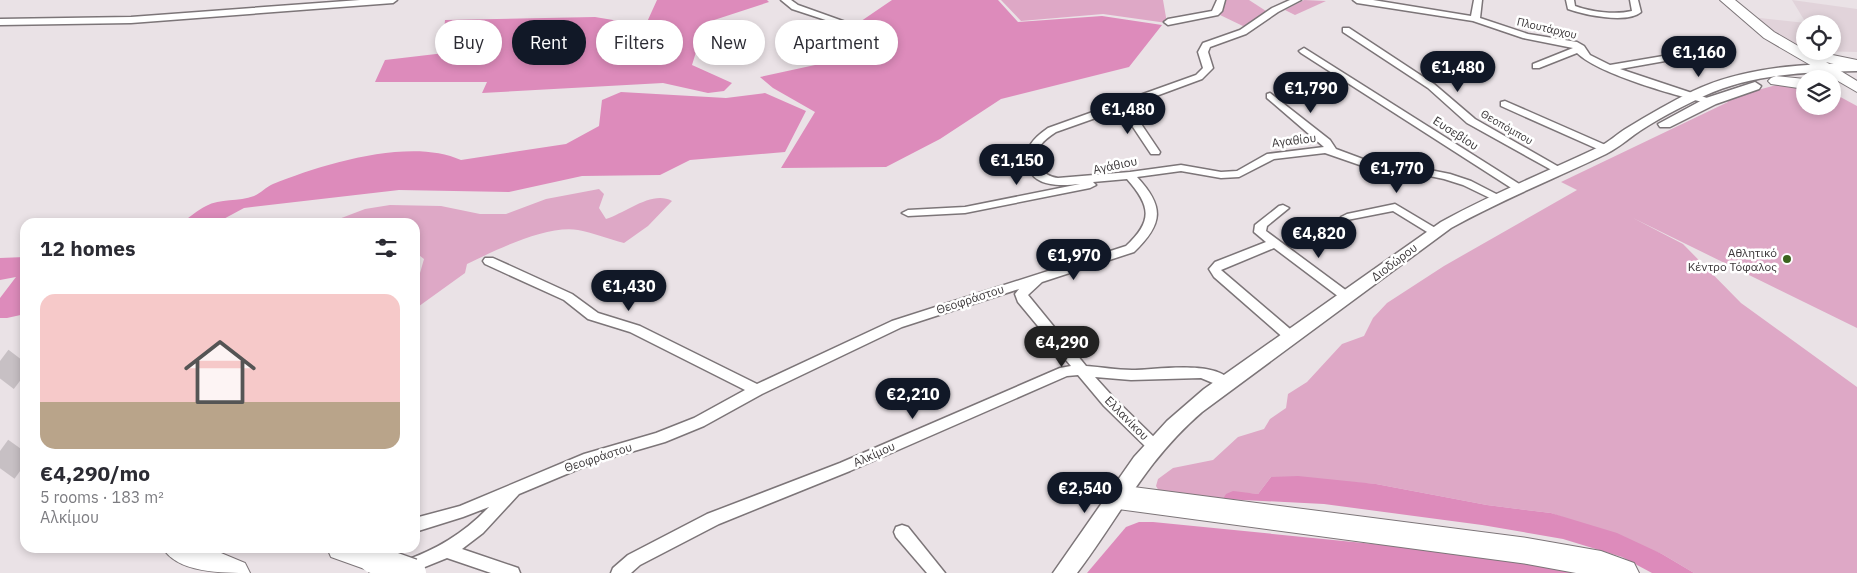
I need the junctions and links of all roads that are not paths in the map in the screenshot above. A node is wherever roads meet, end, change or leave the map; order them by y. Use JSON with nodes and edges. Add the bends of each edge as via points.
{"nodes":[{"id":1,"x":393,"y":0,"type":"edge"},
{"id":2,"x":785,"y":0,"type":"edge"},
{"id":3,"x":1221,"y":0,"type":"edge"},
{"id":4,"x":1297,"y":0,"type":"edge"},
{"id":5,"x":1357,"y":0,"type":"edge"},
{"id":6,"x":1478,"y":0,"type":"edge"},
{"id":7,"x":1634,"y":0,"type":"edge"},
{"id":8,"x":1716,"y":0,"type":"edge"},
{"id":9,"x":1726,"y":0,"type":"edge"},
{"id":10,"x":1570,"y":2,"type":"edge"},
{"id":11,"x":1475,"y":19,"type":"junction"},
{"id":12,"x":836,"y":20,"type":"edge"},
{"id":13,"x":0,"y":22,"type":"edge"},
{"id":14,"x":1168,"y":22,"type":"dead end"},
{"id":15,"x":1346,"y":30,"type":"dead end"},
{"id":16,"x":1778,"y":40,"type":"junction"},
{"id":17,"x":1672,"y":42,"type":"dead end"},
{"id":18,"x":1581,"y":48,"type":"junction"},
{"id":19,"x":1304,"y":50,"type":"dead end"},
{"id":20,"x":1536,"y":66,"type":"dead end"},
{"id":21,"x":1857,"y":66,"type":"edge"},
{"id":22,"x":1609,"y":68,"type":"junction"},
{"id":23,"x":1805,"y":68,"type":"junction"},
{"id":24,"x":1808,"y":70,"type":"edge"},
{"id":25,"x":1813,"y":70,"type":"edge"},
{"id":26,"x":1841,"y":72,"type":"edge"},
{"id":27,"x":1857,"y":75,"type":"edge"},
{"id":28,"x":1841,"y":77,"type":"edge"},
{"id":29,"x":1796,"y":81,"type":"edge"},
{"id":30,"x":1776,"y":82,"type":"joint"},
{"id":31,"x":1841,"y":88,"type":"edge"},
{"id":32,"x":1855,"y":95,"type":"edge"},
{"id":33,"x":1270,"y":96,"type":"dead end"},
{"id":34,"x":1694,"y":96,"type":"junction"},
{"id":35,"x":1711,"y":101,"type":"junction"},
{"id":36,"x":1123,"y":104,"type":"junction"},
{"id":37,"x":1505,"y":104,"type":"dead end"},
{"id":38,"x":1611,"y":146,"type":"junction"},
{"id":39,"x":1332,"y":151,"type":"junction"},
{"id":40,"x":1155,"y":152,"type":"dead end"},
{"id":41,"x":1561,"y":171,"type":"junction"},
{"id":42,"x":1239,"y":174,"type":"joint"},
{"id":43,"x":1129,"y":175,"type":"junction"},
{"id":44,"x":1520,"y":189,"type":"junction"},
{"id":45,"x":1498,"y":198,"type":"junction"},
{"id":46,"x":1283,"y":208,"type":"dead end"},
{"id":47,"x":908,"y":213,"type":"dead end"},
{"id":48,"x":1347,"y":217,"type":"dead end"},
{"id":49,"x":1436,"y":232,"type":"junction"},
{"id":50,"x":1274,"y":244,"type":"junction"},
{"id":51,"x":489,"y":261,"type":"dead end"},
{"id":52,"x":1037,"y":278,"type":"junction"},
{"id":53,"x":1347,"y":297,"type":"junction"},
{"id":54,"x":1292,"y":337,"type":"junction"},
{"id":55,"x":1082,"y":370,"type":"junction"},
{"id":56,"x":1225,"y":383,"type":"junction"},
{"id":57,"x":757,"y":390,"type":"junction"},
{"id":58,"x":1154,"y":446,"type":"junction"},
{"id":59,"x":516,"y":488,"type":"junction"},
{"id":60,"x":1118,"y":496,"type":"junction"},
{"id":61,"x":420,"y":524,"type":"edge"},
{"id":62,"x":902,"y":532,"type":"dead end"},
{"id":63,"x":449,"y":552,"type":"junction"},
{"id":64,"x":189,"y":553,"type":"edge"},
{"id":65,"x":351,"y":553,"type":"edge"},
{"id":66,"x":376,"y":566,"type":"edge"},
{"id":67,"x":234,"y":573,"type":"edge"},
{"id":68,"x":412,"y":573,"type":"edge"},
{"id":69,"x":512,"y":573,"type":"edge"},
{"id":70,"x":619,"y":573,"type":"edge"},
{"id":71,"x":937,"y":573,"type":"edge"},
{"id":72,"x":1064,"y":573,"type":"edge"},
{"id":73,"x":1623,"y":573,"type":"edge"}],
"edges":[{"from":1,"to":13,"type":"street","via":[[131,20]]},
{"from":2,"to":12,"type":"street"},
{"from":3,"to":14,"type":"street","via":[[1215,13]]},
{"from":4,"to":36,"type":"street","via":[[1275,10],[1243,32],[1206,45],[1203,52],[1208,68],[1199,77]]},
{"from":5,"to":11,"type":"street","name":"Πλουτάρχου"},
{"from":6,"to":11,"type":"street"},
{"from":7,"to":10,"type":"street","via":[[1637,12],[1632,14],[1586,12],[1570,7]]},
{"from":8,"to":23,"type":"main road","via":[[1747,29]]},
{"from":9,"to":16,"type":"main road"},
{"from":11,"to":18,"type":"street","name":"Πλουτάρχου","via":[[1526,36],[1571,43]]},
{"from":15,"to":41,"type":"street","name":"Θεοπόμπου","via":[[1431,86],[1476,124]]},
{"from":16,"to":21,"type":"main road","via":[[1815,55]]},
{"from":16,"to":25,"type":"main road"},
{"from":17,"to":22,"type":"street","via":[[1679,56]]},
{"from":18,"to":20,"type":"street"},
{"from":18,"to":22,"type":"street","name":"Πλουτάρχου","via":[[1590,59]]},
{"from":19,"to":44,"type":"street","name":"Ευσεβίου"},
{"from":21,"to":26,"type":"street"},
{"from":22,"to":34,"type":"street","name":"Πλουτάρχου"},
{"from":23,"to":24,"type":"main road"},
{"from":23,"to":34,"type":"street","name":"Διοδώρου","via":[[1736,80]]},
{"from":27,"to":28,"type":"street"},
{"from":29,"to":30,"type":"main road"},
{"from":30,"to":35,"type":"street"},
{"from":31,"to":32,"type":"main road"},
{"from":33,"to":39,"type":"street","via":[[1326,142]]},
{"from":34,"to":35,"type":"street","name":"Πλουτάρχου"},
{"from":34,"to":38,"type":"street","name":"Διοδώρου"},
{"from":35,"to":38,"type":"street","via":[[1644,134]]},
{"from":36,"to":40,"type":"street"},
{"from":36,"to":43,"type":"street","via":[[1052,130],[1042,137],[1031,156],[1035,170],[1042,178],[1063,181]]},
{"from":37,"to":38,"type":"street"},
{"from":38,"to":41,"type":"street","name":"Διοδώρου"},
{"from":39,"to":42,"type":"street","name":"Αγαθίου","via":[[1273,155]]},
{"from":39,"to":45,"type":"street","name":"Αγαθίου","via":[[1374,168],[1415,170],[1446,176]]},
{"from":41,"to":44,"type":"street","name":"Διοδώρου"},
{"from":42,"to":43,"type":"street","name":"Αγάθιου","via":[[1221,175],[1181,168]]},
{"from":43,"to":47,"type":"street","name":"Αγάθιου","via":[[965,210]]},
{"from":43,"to":52,"type":"street","name":"Θεοφράστου","via":[[1145,192],[1150,204],[1152,221],[1146,235],[1130,249]]},
{"from":44,"to":45,"type":"street","name":"Διοδώρου"},
{"from":45,"to":49,"type":"street","name":"Διοδώρου"},
{"from":46,"to":50,"type":"street","via":[[1259,229]]},
{"from":48,"to":49,"type":"street","via":[[1395,207]]},
{"from":49,"to":53,"type":"street","name":"Διοδώρου"},
{"from":50,"to":53,"type":"street"},
{"from":50,"to":54,"type":"street","via":[[1215,269]]},
{"from":51,"to":57,"type":"street","via":[[568,297],[593,316],[635,329]]},
{"from":52,"to":55,"type":"street","name":"Ελλανίκου","via":[[1021,294],[1022,299]]},
{"from":52,"to":57,"type":"street","name":"Θεοφράστου","via":[[897,324]]},
{"from":53,"to":54,"type":"street","name":"Διοδώρου"},
{"from":54,"to":56,"type":"street","name":"Διοδώρου"},
{"from":55,"to":56,"type":"street","name":"Αλκίμου","via":[[1131,376],[1201,373]]},
{"from":55,"to":58,"type":"street","name":"Ελλανίκου"},
{"from":55,"to":70,"type":"street","name":"Αλκίμου","via":[[1065,371],[845,467],[721,515],[634,560]]},
{"from":56,"to":58,"type":"street","name":"Διοδώρου"},
{"from":57,"to":59,"type":"street","name":"Θεοφράστου","via":[[719,412],[660,438],[589,458]]},
{"from":58,"to":60,"type":"street","name":"Διοδώρου"},
{"from":59,"to":61,"type":"street","name":"Θεοφράστου","via":[[462,511]]},
{"from":59,"to":63,"type":"street","via":[[476,530]]},
{"from":60,"to":72,"type":"street","name":"Διοδώρου"},
{"from":60,"to":73,"type":"highway","via":[[1527,551],[1601,564]]},
{"from":62,"to":71,"type":"street"},
{"from":63,"to":66,"type":"street","via":[[422,563]]},
{"from":63,"to":69,"type":"street"},
{"from":64,"to":67,"type":"highway"},
{"from":65,"to":66,"type":"highway"},
{"from":66,"to":68,"type":"highway","bridge":true}]}
